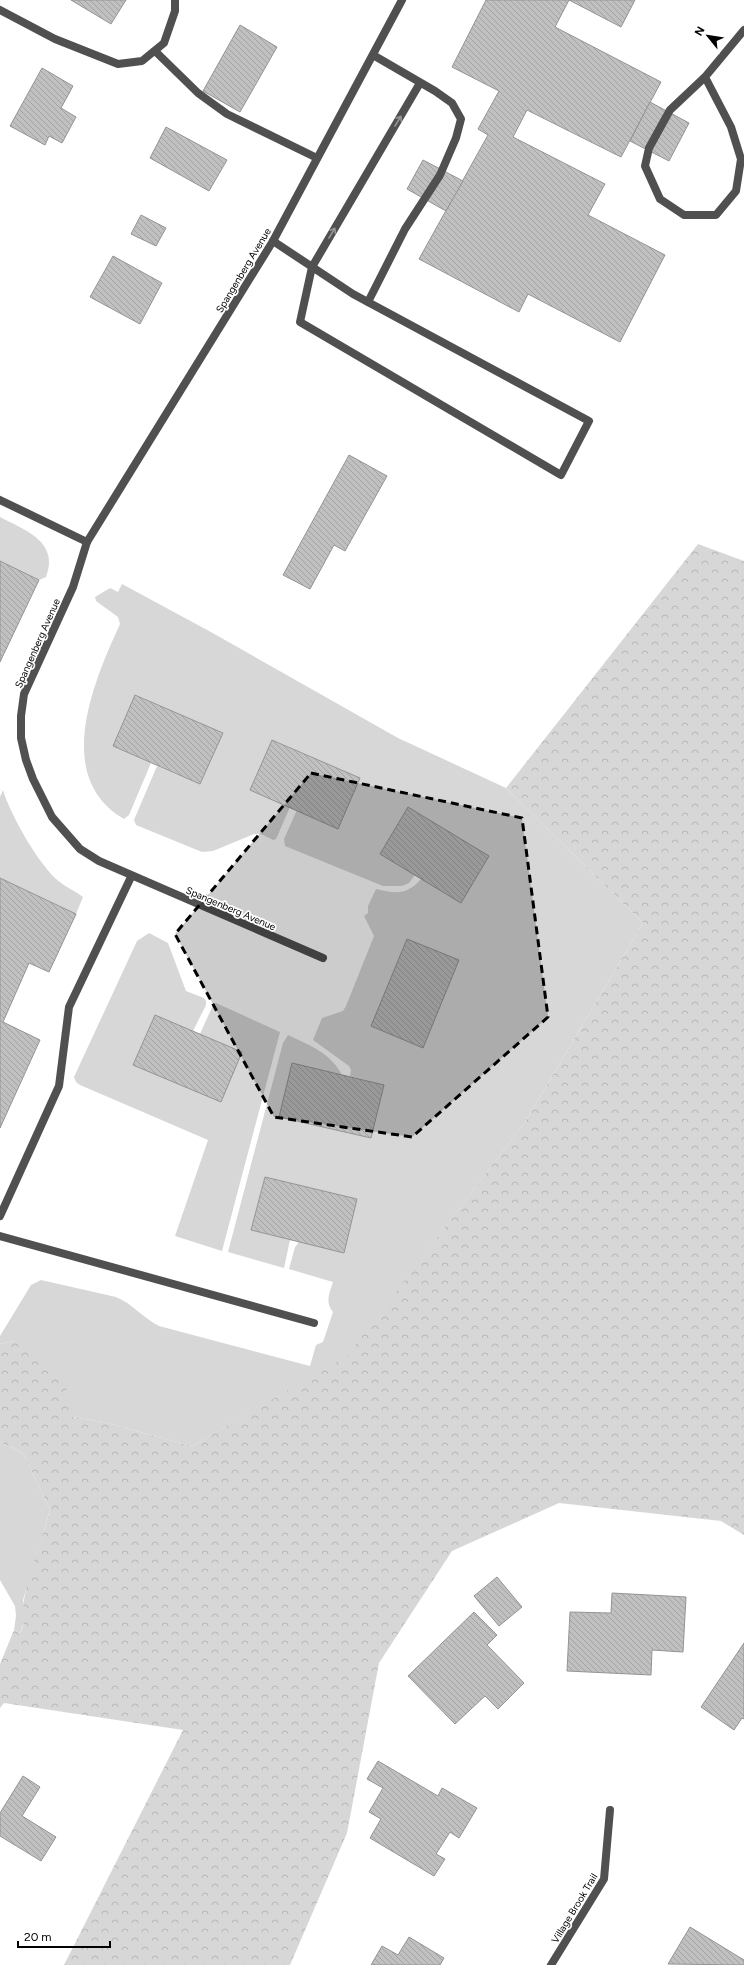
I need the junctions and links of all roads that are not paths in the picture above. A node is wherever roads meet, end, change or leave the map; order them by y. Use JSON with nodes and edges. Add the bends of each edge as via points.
{"nodes":[{"id":1,"x":175,"y":0,"type":"edge"},
{"id":2,"x":402,"y":0,"type":"edge"},
{"id":3,"x":0,"y":10,"type":"edge"},
{"id":4,"x":744,"y":30,"type":"edge"},
{"id":5,"x":155,"y":51,"type":"junction"},
{"id":6,"x":373,"y":54,"type":"junction"},
{"id":7,"x":705,"y":77,"type":"junction"},
{"id":8,"x":420,"y":83,"type":"junction"},
{"id":9,"x":317,"y":158,"type":"junction"},
{"id":10,"x":273,"y":241,"type":"junction"},
{"id":11,"x":312,"y":267,"type":"junction"},
{"id":12,"x":368,"y":302,"type":"junction"},
{"id":13,"x":0,"y":500,"type":"edge"},
{"id":14,"x":87,"y":542,"type":"junction"},
{"id":15,"x":131,"y":877,"type":"junction"},
{"id":16,"x":323,"y":958,"type":"dead end"},
{"id":17,"x":0,"y":1216,"type":"edge"},
{"id":18,"x":0,"y":1236,"type":"edge"},
{"id":19,"x":314,"y":1323,"type":"dead end"},
{"id":20,"x":610,"y":1810,"type":"dead end"},
{"id":21,"x":551,"y":1965,"type":"edge"}],
"edges":[{"from":1,"to":5,"type":"street","via":[[175,11],[164,43]]},
{"from":2,"to":6,"type":"street","name":"Spangenberg Avenue"},
{"from":3,"to":5,"type":"street","via":[[55,39],[118,64],[142,61]]},
{"from":4,"to":7,"type":"street"},
{"from":5,"to":9,"type":"street","via":[[198,93],[227,114]]},
{"from":6,"to":8,"type":"street"},
{"from":6,"to":9,"type":"street","name":"Spangenberg Avenue"},
{"from":7,"to":7,"type":"street","via":[[731,127],[741,159],[736,191],[716,215],[684,215],[660,199],[645,166],[649,148],[670,110]]},
{"from":11,"to":8,"type":"street","one_way":true},
{"from":8,"to":12,"type":"street","via":[[452,103],[461,119],[440,175],[405,229]]},
{"from":9,"to":10,"type":"street","name":"Spangenberg Avenue"},
{"from":10,"to":11,"type":"street"},
{"from":10,"to":14,"type":"street","name":"Spangenberg Avenue"},
{"from":11,"to":12,"type":"street"},
{"from":11,"to":12,"type":"street","via":[[300,322],[561,475],[589,421]]},
{"from":13,"to":14,"type":"street"},
{"from":14,"to":15,"type":"street","name":"Spangenberg Avenue","via":[[73,587],[24,694],[20,716],[21,738],[33,780],[52,817],[80,849]]},
{"from":15,"to":16,"type":"street","name":"Spangenberg Avenue"},
{"from":15,"to":17,"type":"street","via":[[69,1007],[59,1086]]},
{"from":18,"to":19,"type":"street"},
{"from":20,"to":21,"type":"street","name":"Village Brook Trail","via":[[604,1879]]}]}
